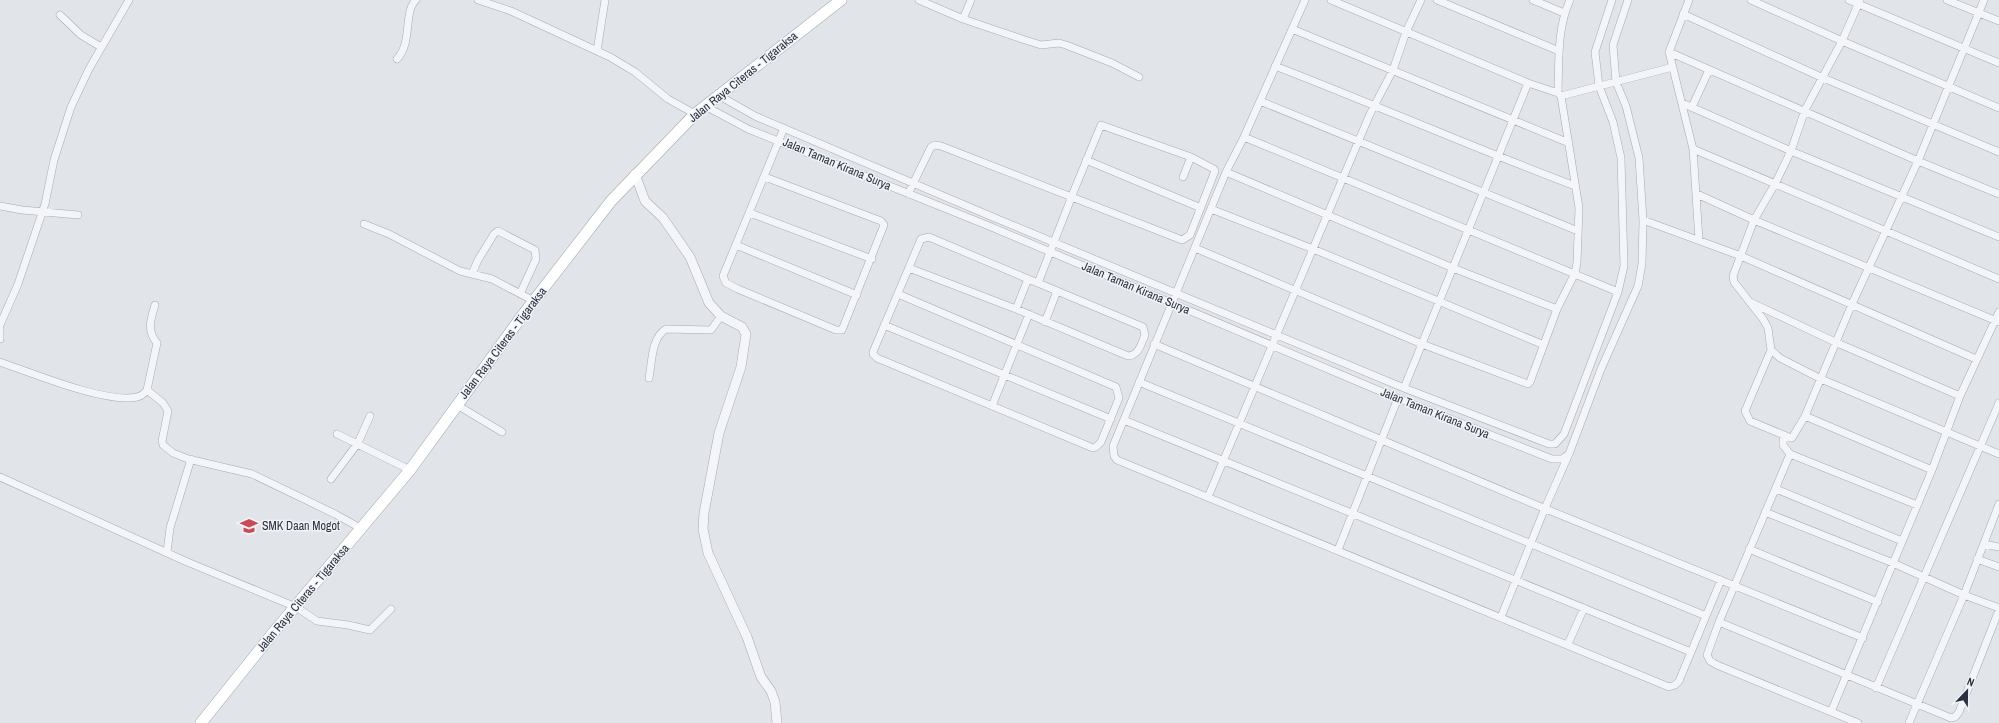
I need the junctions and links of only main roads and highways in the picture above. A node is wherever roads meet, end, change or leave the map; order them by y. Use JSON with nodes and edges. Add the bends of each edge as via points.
{"nodes":[{"id":1,"x":841,"y":0,"type":"edge"},
{"id":2,"x":202,"y":723,"type":"edge"}],
"edges":[{"from":1,"to":2,"type":"main road","name":"Jalan Raya Citeras - Tigaraksa","via":[[695,114],[610,201],[410,470],[273,633]]}]}
